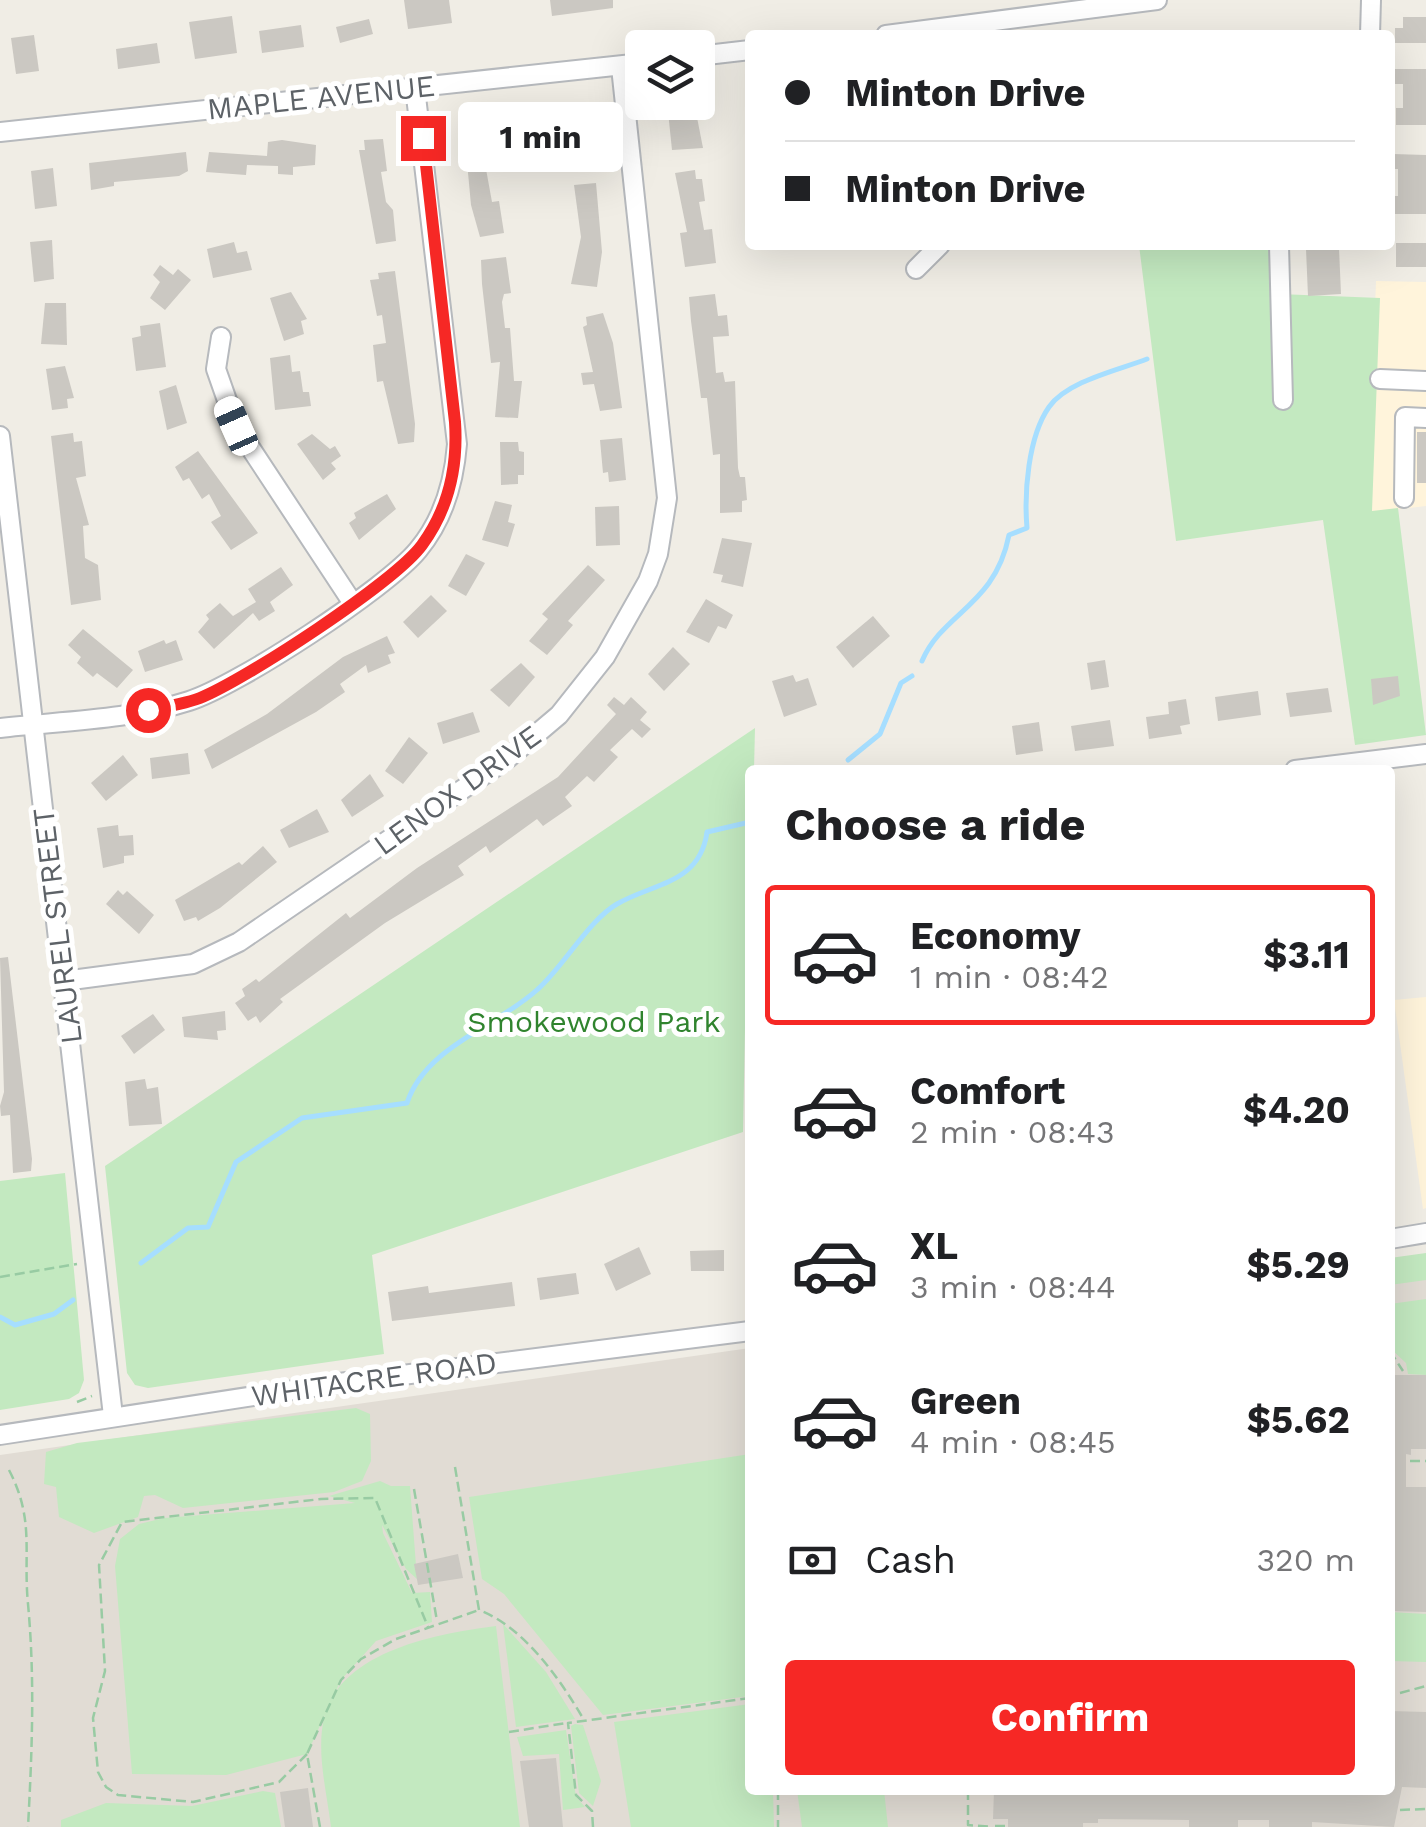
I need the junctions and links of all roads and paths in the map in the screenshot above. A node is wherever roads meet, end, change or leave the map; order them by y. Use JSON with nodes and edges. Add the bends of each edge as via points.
{"nodes":[{"id":1,"x":1157,"y":0,"type":"edge"},
{"id":2,"x":1370,"y":0,"type":"edge"},
{"id":3,"x":960,"y":30,"type":"edge"},
{"id":4,"x":1370,"y":30,"type":"edge"},
{"id":5,"x":745,"y":51,"type":"edge"},
{"id":6,"x":715,"y":54,"type":"edge"},
{"id":7,"x":625,"y":66,"type":"edge"},
{"id":8,"x":621,"y":67,"type":"junction"},
{"id":9,"x":416,"y":88,"type":"junction"},
{"id":10,"x":0,"y":132,"type":"edge"},
{"id":11,"x":935,"y":250,"type":"edge"},
{"id":12,"x":1280,"y":250,"type":"edge"},
{"id":13,"x":916,"y":269,"type":"dead end"},
{"id":14,"x":221,"y":336,"type":"dead end"},
{"id":15,"x":1380,"y":379,"type":"dead end"},
{"id":16,"x":1426,"y":381,"type":"edge"},
{"id":17,"x":1283,"y":400,"type":"dead end"},
{"id":18,"x":1426,"y":418,"type":"edge"},
{"id":19,"x":0,"y":436,"type":"edge"},
{"id":20,"x":1404,"y":498,"type":"dead end"},
{"id":21,"x":352,"y":602,"type":"junction"},
{"id":22,"x":33,"y":724,"type":"junction"},
{"id":23,"x":0,"y":728,"type":"edge"},
{"id":24,"x":1426,"y":754,"type":"edge"},
{"id":25,"x":1336,"y":765,"type":"edge"},
{"id":26,"x":64,"y":981,"type":"junction"},
{"id":27,"x":1426,"y":1233,"type":"edge"},
{"id":28,"x":1395,"y":1238,"type":"edge"},
{"id":29,"x":95,"y":1260,"type":"junction"},
{"id":30,"x":0,"y":1278,"type":"edge"},
{"id":31,"x":745,"y":1331,"type":"edge"},
{"id":32,"x":1395,"y":1359,"type":"edge"},
{"id":33,"x":1403,"y":1371,"type":"dead end"},
{"id":34,"x":92,"y":1396,"type":"dead end"},
{"id":35,"x":77,"y":1402,"type":"dead end"},
{"id":36,"x":113,"y":1416,"type":"junction"},
{"id":37,"x":0,"y":1435,"type":"edge"},
{"id":38,"x":1410,"y":1460,"type":"dead end"},
{"id":39,"x":1426,"y":1461,"type":"edge"},
{"id":40,"x":455,"y":1467,"type":"dead end"},
{"id":41,"x":9,"y":1470,"type":"dead end"},
{"id":42,"x":414,"y":1489,"type":"dead end"},
{"id":43,"x":478,"y":1610,"type":"junction"},
{"id":44,"x":438,"y":1624,"type":"junction"},
{"id":45,"x":428,"y":1627,"type":"junction"},
{"id":46,"x":1426,"y":1686,"type":"edge"},
{"id":47,"x":1400,"y":1694,"type":"dead end"},
{"id":48,"x":745,"y":1699,"type":"edge"},
{"id":49,"x":584,"y":1720,"type":"junction"},
{"id":50,"x":568,"y":1723,"type":"junction"},
{"id":51,"x":509,"y":1732,"type":"dead end"},
{"id":52,"x":307,"y":1754,"type":"junction"},
{"id":53,"x":778,"y":1795,"type":"edge"},
{"id":54,"x":968,"y":1795,"type":"edge"},
{"id":55,"x":1426,"y":1809,"type":"edge"},
{"id":56,"x":1400,"y":1810,"type":"dead end"},
{"id":57,"x":993,"y":1826,"type":"edge"},
{"id":58,"x":1008,"y":1826,"type":"edge"},
{"id":59,"x":28,"y":1827,"type":"edge"},
{"id":60,"x":320,"y":1827,"type":"edge"},
{"id":61,"x":593,"y":1827,"type":"edge"},
{"id":62,"x":778,"y":1827,"type":"edge"}],
"edges":[{"from":1,"to":3,"type":"street"},
{"from":2,"to":4,"type":"street"},
{"from":5,"to":6,"type":"street"},
{"from":7,"to":8,"type":"street","name":"MAPLE AVENUE"},
{"from":8,"to":9,"type":"street","name":"MAPLE AVENUE"},
{"from":8,"to":26,"type":"street","name":"LENOX DRIVE","via":[[668,498],[658,554],[629,619],[583,687],[530,742],[239,942],[193,964]]},
{"from":9,"to":10,"type":"street","name":"MAPLE AVENUE"},
{"from":9,"to":21,"type":"street","via":[[455,464],[444,506],[420,548]]},
{"from":11,"to":13,"type":"street"},
{"from":12,"to":17,"type":"street"},
{"from":14,"to":21,"type":"street","via":[[216,369],[236,426]]},
{"from":15,"to":16,"type":"street"},
{"from":18,"to":20,"type":"street","via":[[1405,418]]},
{"from":19,"to":22,"type":"street","name":"LAUREL STREET"},
{"from":21,"to":22,"type":"street","via":[[202,697]]},
{"from":22,"to":23,"type":"street"},
{"from":22,"to":26,"type":"street","name":"LAUREL STREET"},
{"from":24,"to":25,"type":"street"},
{"from":26,"to":29,"type":"street","name":"LAUREL STREET"},
{"from":27,"to":28,"type":"street"},
{"from":29,"to":30,"type":"path"},
{"from":29,"to":36,"type":"street","name":"LAUREL STREET"},
{"from":31,"to":36,"type":"street","name":"WHITACRE ROAD"},
{"from":32,"to":33,"type":"path"},
{"from":34,"to":35,"type":"path"},
{"from":36,"to":37,"type":"street","name":"WHITACRE ROAD"},
{"from":38,"to":39,"type":"path"},
{"from":40,"to":43,"type":"path"},
{"from":41,"to":59,"type":"path","via":[[29,1528],[34,1688]]},
{"from":42,"to":44,"type":"path"},
{"from":43,"to":44,"type":"path"},
{"from":43,"to":49,"type":"path","via":[[500,1618],[536,1654]]},
{"from":44,"to":45,"type":"path"},
{"from":45,"to":52,"type":"path","via":[[396,1638],[351,1669],[326,1706]]},
{"from":45,"to":52,"type":"path","via":[[374,1498],[122,1522],[100,1565],[105,1671],[93,1718],[98,1772],[106,1787],[118,1796],[193,1802],[279,1782]]},
{"from":46,"to":47,"type":"path"},
{"from":48,"to":49,"type":"path"},
{"from":49,"to":50,"type":"path"},
{"from":50,"to":51,"type":"path"},
{"from":50,"to":61,"type":"path","via":[[576,1795],[592,1810]]},
{"from":52,"to":60,"type":"path"},
{"from":53,"to":62,"type":"path"},
{"from":54,"to":57,"type":"path","via":[[968,1825]]},
{"from":55,"to":56,"type":"path"},
{"from":57,"to":58,"type":"path"}]}
